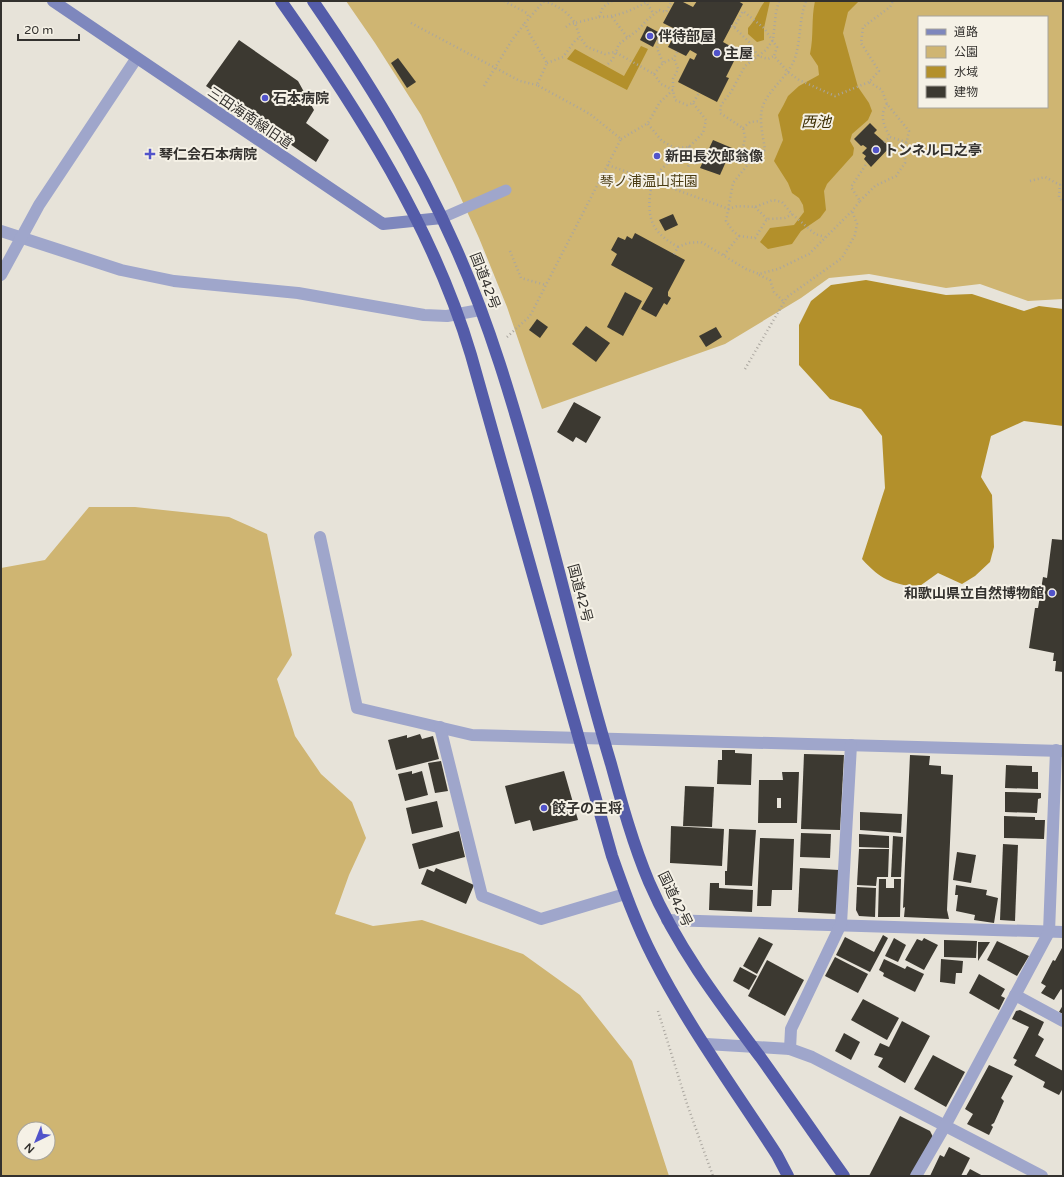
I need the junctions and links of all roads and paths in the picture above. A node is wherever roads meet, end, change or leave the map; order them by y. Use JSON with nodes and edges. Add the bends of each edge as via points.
{"nodes":[{"id":1,"x":53,"y":1,"type":"edge"},
{"id":2,"x":281,"y":1,"type":"edge"},
{"id":3,"x":313,"y":1,"type":"edge"},
{"id":4,"x":504,"y":1,"type":"edge"},
{"id":5,"x":544,"y":1,"type":"edge"},
{"id":6,"x":612,"y":1,"type":"edge"},
{"id":7,"x":647,"y":1,"type":"edge"},
{"id":8,"x":672,"y":1,"type":"edge"},
{"id":9,"x":779,"y":1,"type":"edge"},
{"id":10,"x":806,"y":1,"type":"edge"},
{"id":11,"x":893,"y":1,"type":"edge"},
{"id":12,"x":654,"y":14,"type":"junction"},
{"id":13,"x":599,"y":17,"type":"junction"},
{"id":14,"x":612,"y":17,"type":"junction"},
{"id":15,"x":529,"y":18,"type":"junction"},
{"id":16,"x":411,"y":23,"type":"dead end"},
{"id":17,"x":575,"y":23,"type":"junction"},
{"id":18,"x":525,"y":24,"type":"junction"},
{"id":19,"x":566,"y":27,"type":"dead end"},
{"id":20,"x":580,"y":37,"type":"junction"},
{"id":21,"x":627,"y":37,"type":"junction"},
{"id":22,"x":656,"y":40,"type":"dead end"},
{"id":23,"x":773,"y":40,"type":"junction"},
{"id":24,"x":615,"y":52,"type":"junction"},
{"id":25,"x":677,"y":52,"type":"dead end"},
{"id":26,"x":758,"y":56,"type":"junction"},
{"id":27,"x":774,"y":56,"type":"junction"},
{"id":28,"x":136,"y":58,"type":"junction"},
{"id":29,"x":674,"y":58,"type":"junction"},
{"id":30,"x":547,"y":63,"type":"junction"},
{"id":31,"x":663,"y":63,"type":"junction"},
{"id":32,"x":608,"y":64,"type":"dead end"},
{"id":33,"x":494,"y":68,"type":"junction"},
{"id":34,"x":788,"y":72,"type":"junction"},
{"id":35,"x":654,"y":74,"type":"junction"},
{"id":36,"x":869,"y":82,"type":"junction"},
{"id":37,"x":484,"y":86,"type":"dead end"},
{"id":38,"x":537,"y":86,"type":"junction"},
{"id":39,"x":673,"y":90,"type":"junction"},
{"id":40,"x":698,"y":93,"type":"dead end"},
{"id":41,"x":692,"y":103,"type":"junction"},
{"id":42,"x":887,"y":104,"type":"junction"},
{"id":43,"x":760,"y":121,"type":"junction"},
{"id":44,"x":648,"y":124,"type":"junction"},
{"id":45,"x":743,"y":128,"type":"junction"},
{"id":46,"x":890,"y":136,"type":"junction"},
{"id":47,"x":620,"y":139,"type":"junction"},
{"id":48,"x":884,"y":142,"type":"dead end"},
{"id":49,"x":908,"y":142,"type":"junction"},
{"id":50,"x":689,"y":146,"type":"junction"},
{"id":51,"x":867,"y":163,"type":"dead end"},
{"id":52,"x":749,"y":164,"type":"junction"},
{"id":53,"x":608,"y":165,"type":"junction"},
{"id":54,"x":688,"y":166,"type":"dead end"},
{"id":55,"x":652,"y":181,"type":"junction"},
{"id":56,"x":1030,"y":181,"type":"dead end"},
{"id":57,"x":1063,"y":182,"type":"edge"},
{"id":58,"x":1060,"y":185,"type":"junction"},
{"id":59,"x":506,"y":190,"type":"dead end"},
{"id":60,"x":860,"y":201,"type":"junction"},
{"id":61,"x":1063,"y":202,"type":"edge"},
{"id":62,"x":755,"y":207,"type":"junction"},
{"id":63,"x":729,"y":209,"type":"junction"},
{"id":64,"x":852,"y":211,"type":"junction"},
{"id":65,"x":792,"y":214,"type":"junction"},
{"id":66,"x":442,"y":218,"type":"junction"},
{"id":67,"x":767,"y":219,"type":"junction"},
{"id":68,"x":416,"y":221,"type":"junction"},
{"id":69,"x":1,"y":231,"type":"edge"},
{"id":70,"x":739,"y":236,"type":"junction"},
{"id":71,"x":21,"y":238,"type":"junction"},
{"id":72,"x":825,"y":238,"type":"junction"},
{"id":73,"x":678,"y":247,"type":"junction"},
{"id":74,"x":510,"y":251,"type":"dead end"},
{"id":75,"x":674,"y":254,"type":"dead end"},
{"id":76,"x":724,"y":255,"type":"junction"},
{"id":77,"x":759,"y":274,"type":"junction"},
{"id":78,"x":1,"y":275,"type":"edge"},
{"id":79,"x":546,"y":285,"type":"junction"},
{"id":80,"x":784,"y":302,"type":"junction"},
{"id":81,"x":480,"y":310,"type":"junction"},
{"id":82,"x":457,"y":315,"type":"junction"},
{"id":83,"x":493,"y":347,"type":"junction"},
{"id":84,"x":745,"y":369,"type":"dead end"},
{"id":85,"x":320,"y":537,"type":"dead end"},
{"id":86,"x":440,"y":727,"type":"junction"},
{"id":87,"x":578,"y":738,"type":"junction"},
{"id":88,"x":603,"y":738,"type":"junction"},
{"id":89,"x":851,"y":745,"type":"junction"},
{"id":90,"x":1060,"y":750,"type":"edge"},
{"id":91,"x":625,"y":894,"type":"junction"},
{"id":92,"x":667,"y":920,"type":"junction"},
{"id":93,"x":841,"y":924,"type":"junction"},
{"id":94,"x":1049,"y":932,"type":"junction"},
{"id":95,"x":1063,"y":932,"type":"edge"},
{"id":96,"x":1015,"y":995,"type":"junction"},
{"id":97,"x":658,"y":1011,"type":"dead end"},
{"id":98,"x":1063,"y":1021,"type":"edge"},
{"id":99,"x":706,"y":1044,"type":"junction"},
{"id":100,"x":752,"y":1047,"type":"junction"},
{"id":101,"x":790,"y":1049,"type":"junction"},
{"id":102,"x":945,"y":1126,"type":"junction"},
{"id":103,"x":713,"y":1176,"type":"edge"},
{"id":104,"x":788,"y":1176,"type":"edge"},
{"id":105,"x":844,"y":1176,"type":"edge"},
{"id":106,"x":916,"y":1176,"type":"edge"},
{"id":107,"x":1042,"y":1176,"type":"edge"}],
"edges":[{"from":1,"to":28,"type":"street","name":"三田海南線旧道"},
{"from":2,"to":68,"type":"highway","via":[[346,98]]},
{"from":3,"to":66,"type":"highway","name":"国道42号","via":[[381,105]]},
{"from":4,"to":15,"type":"path","via":[[527,13]]},
{"from":5,"to":15,"type":"path"},
{"from":5,"to":17,"type":"path","via":[[569,14]]},
{"from":6,"to":13,"type":"path","via":[[603,7]]},
{"from":7,"to":12,"type":"path"},
{"from":7,"to":14,"type":"path"},
{"from":8,"to":12,"type":"path","via":[[666,12],[660,10]]},
{"from":9,"to":23,"type":"path"},
{"from":10,"to":34,"type":"path","via":[[801,14],[800,38]]},
{"from":11,"to":36,"type":"path","via":[[890,7],[863,27],[861,43],[879,71]]},
{"from":12,"to":21,"type":"path"},
{"from":13,"to":14,"type":"path"},
{"from":13,"to":17,"type":"path"},
{"from":14,"to":21,"type":"path"},
{"from":15,"to":18,"type":"path"},
{"from":16,"to":33,"type":"path"},
{"from":17,"to":19,"type":"path"},
{"from":17,"to":20,"type":"path"},
{"from":18,"to":30,"type":"path"},
{"from":18,"to":33,"type":"path"},
{"from":20,"to":24,"type":"path","via":[[587,47],[605,54]]},
{"from":20,"to":30,"type":"path","via":[[563,57]]},
{"from":21,"to":24,"type":"path"},
{"from":22,"to":31,"type":"path","via":[[660,41],[657,48]]},
{"from":23,"to":26,"type":"path"},
{"from":23,"to":26,"type":"path","via":[[756,20],[743,11],[732,26],[750,43]]},
{"from":23,"to":27,"type":"path","via":[[777,47]]},
{"from":24,"to":32,"type":"path"},
{"from":24,"to":35,"type":"path"},
{"from":25,"to":29,"type":"path"},
{"from":26,"to":27,"type":"path","via":[[768,59]]},
{"from":26,"to":45,"type":"path","via":[[745,66],[721,105],[720,113]]},
{"from":27,"to":34,"type":"path"},
{"from":28,"to":68,"type":"street","name":"三田海南線旧道","via":[[383,224]]},
{"from":28,"to":71,"type":"street","via":[[39,205]]},
{"from":29,"to":31,"type":"path"},
{"from":29,"to":39,"type":"path","via":[[678,69],[673,79]]},
{"from":30,"to":38,"type":"path"},
{"from":31,"to":35,"type":"path"},
{"from":33,"to":37,"type":"path"},
{"from":33,"to":38,"type":"path"},
{"from":34,"to":36,"type":"path","via":[[799,80],[835,96]]},
{"from":34,"to":43,"type":"path","via":[[764,102]]},
{"from":35,"to":39,"type":"path","via":[[661,84]]},
{"from":36,"to":42,"type":"path","via":[[882,90]]},
{"from":38,"to":47,"type":"path","via":[[590,114]]},
{"from":39,"to":41,"type":"path","via":[[676,100],[687,105]]},
{"from":39,"to":44,"type":"path","via":[[660,102]]},
{"from":40,"to":41,"type":"path"},
{"from":41,"to":50,"type":"path","via":[[706,120],[703,133]]},
{"from":42,"to":46,"type":"path","via":[[883,108],[882,123]]},
{"from":42,"to":49,"type":"path","via":[[909,131]]},
{"from":43,"to":45,"type":"path","via":[[750,122]]},
{"from":43,"to":52,"type":"path","via":[[765,150]]},
{"from":44,"to":47,"type":"path"},
{"from":44,"to":50,"type":"path","via":[[662,141],[675,148]]},
{"from":45,"to":52,"type":"path","via":[[745,137],[742,154]]},
{"from":46,"to":48,"type":"path"},
{"from":46,"to":49,"type":"path"},
{"from":47,"to":53,"type":"path"},
{"from":49,"to":60,"type":"path","via":[[905,163],[896,176],[875,186]]},
{"from":50,"to":54,"type":"path","via":[[692,157]]},
{"from":50,"to":55,"type":"path","via":[[672,159]]},
{"from":51,"to":60,"type":"path","via":[[851,187]]},
{"from":52,"to":63,"type":"path","via":[[733,183]]},
{"from":53,"to":55,"type":"path"},
{"from":53,"to":79,"type":"path"},
{"from":55,"to":63,"type":"path"},
{"from":55,"to":73,"type":"path","via":[[651,222],[660,234]]},
{"from":56,"to":58,"type":"path","via":[[1046,177]]},
{"from":57,"to":58,"type":"path"},
{"from":58,"to":61,"type":"path","via":[[1059,198]]},
{"from":59,"to":66,"type":"lane"},
{"from":60,"to":64,"type":"path"},
{"from":62,"to":63,"type":"path","via":[[737,206]]},
{"from":62,"to":65,"type":"path","via":[[773,200],[782,202]]},
{"from":62,"to":67,"type":"path"},
{"from":63,"to":70,"type":"path","via":[[726,221]]},
{"from":64,"to":72,"type":"path"},
{"from":64,"to":80,"type":"path","via":[[857,224],[855,235],[842,258],[786,297]]},
{"from":65,"to":67,"type":"path","via":[[785,218]]},
{"from":65,"to":72,"type":"path","via":[[815,234]]},
{"from":66,"to":68,"type":"street","name":"三田海南線旧道"},
{"from":66,"to":81,"type":"highway","name":"国道42号"},
{"from":67,"to":70,"type":"path","via":[[755,238]]},
{"from":68,"to":82,"type":"highway","via":[[438,266]]},
{"from":69,"to":71,"type":"street"},
{"from":70,"to":76,"type":"path"},
{"from":71,"to":78,"type":"street"},
{"from":71,"to":82,"type":"street","via":[[121,270],[174,281],[298,293],[424,315]]},
{"from":72,"to":77,"type":"path","via":[[809,254],[778,269]]},
{"from":73,"to":75,"type":"path"},
{"from":73,"to":76,"type":"path","via":[[701,242]]},
{"from":74,"to":79,"type":"path","via":[[521,278]]},
{"from":76,"to":77,"type":"path"},
{"from":77,"to":80,"type":"path","via":[[770,280],[774,292]]},
{"from":79,"to":83,"type":"path","via":[[530,316],[513,333]]},
{"from":80,"to":84,"type":"path"},
{"from":81,"to":82,"type":"street"},
{"from":81,"to":83,"type":"highway","name":"国道42号"},
{"from":82,"to":87,"type":"highway","via":[[471,356]]},
{"from":83,"to":88,"type":"highway","name":"国道42号","via":[[536,486]]},
{"from":85,"to":86,"type":"street","via":[[357,708]]},
{"from":86,"to":87,"type":"street","via":[[472,734]]},
{"from":86,"to":91,"type":"street","via":[[482,896],[540,919]]},
{"from":87,"to":88,"type":"street"},
{"from":87,"to":91,"type":"highway"},
{"from":88,"to":89,"type":"street"},
{"from":88,"to":92,"type":"highway","name":"国道42号","via":[[640,859]]},
{"from":89,"to":90,"type":"street"},
{"from":89,"to":93,"type":"street"},
{"from":90,"to":94,"type":"street"},
{"from":91,"to":99,"type":"highway","via":[[654,958]]},
{"from":92,"to":93,"type":"street"},
{"from":92,"to":100,"type":"highway","name":"国道42号","via":[[708,989]]},
{"from":93,"to":94,"type":"street"},
{"from":93,"to":101,"type":"street","via":[[791,1029]]},
{"from":94,"to":95,"type":"street"},
{"from":94,"to":96,"type":"street"},
{"from":96,"to":98,"type":"street"},
{"from":96,"to":102,"type":"street"},
{"from":97,"to":103,"type":"path"},
{"from":99,"to":100,"type":"street"},
{"from":99,"to":104,"type":"highway"},
{"from":100,"to":101,"type":"street"},
{"from":100,"to":105,"type":"highway","name":"国道42号"},
{"from":101,"to":102,"type":"street","via":[[812,1057]]},
{"from":102,"to":106,"type":"street"},
{"from":102,"to":107,"type":"street"}]}
